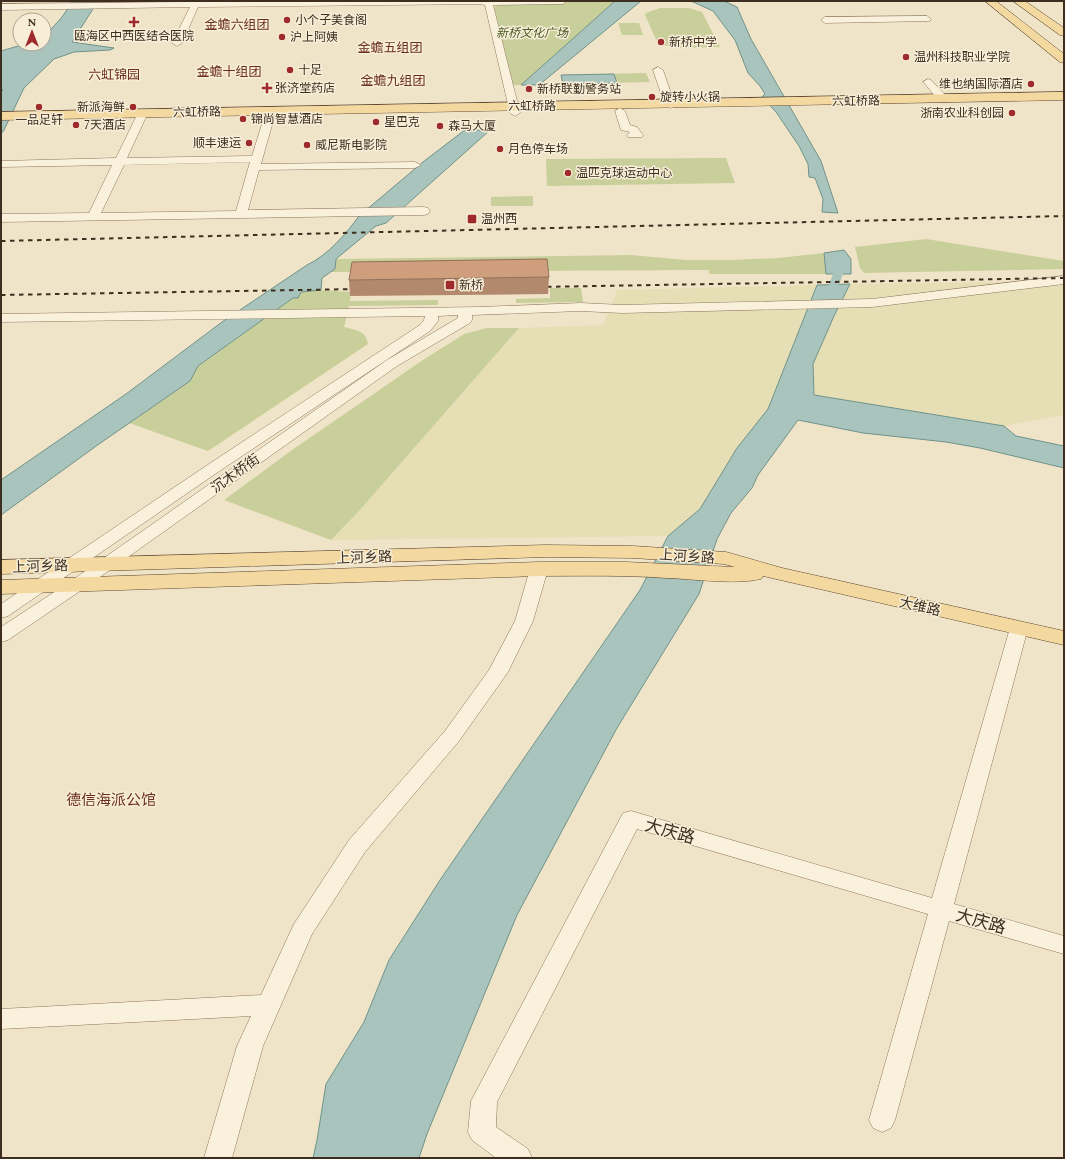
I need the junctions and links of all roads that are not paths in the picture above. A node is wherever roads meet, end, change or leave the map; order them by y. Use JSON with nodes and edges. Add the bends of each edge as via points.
{"nodes":[{"id":1,"x":483,"y":1,"type":"edge"},
{"id":2,"x":563,"y":1,"type":"edge"},
{"id":3,"x":990,"y":1,"type":"edge"},
{"id":4,"x":999,"y":1,"type":"edge"},
{"id":5,"x":301,"y":2,"type":"edge"},
{"id":6,"x":1013,"y":4,"type":"edge"},
{"id":7,"x":195,"y":5,"type":"junction"},
{"id":8,"x":1,"y":7,"type":"edge"},
{"id":9,"x":927,"y":19,"type":"dead end"},
{"id":10,"x":826,"y":20,"type":"dead end"},
{"id":11,"x":483,"y":23,"type":"dead end"},
{"id":12,"x":1030,"y":33,"type":"junction"},
{"id":13,"x":1064,"y":33,"type":"edge"},
{"id":14,"x":1064,"y":42,"type":"edge"},
{"id":15,"x":177,"y":43,"type":"dead end"},
{"id":16,"x":1064,"y":50,"type":"edge"},
{"id":17,"x":1064,"y":60,"type":"edge"},
{"id":18,"x":658,"y":70,"type":"dead end"},
{"id":19,"x":928,"y":82,"type":"dead end"},
{"id":20,"x":1064,"y":96,"type":"edge"},
{"id":21,"x":944,"y":100,"type":"junction"},
{"id":22,"x":1064,"y":102,"type":"edge"},
{"id":23,"x":670,"y":105,"type":"junction"},
{"id":24,"x":766,"y":105,"type":"junction"},
{"id":25,"x":793,"y":105,"type":"junction"},
{"id":26,"x":506,"y":107,"type":"junction"},
{"id":27,"x":620,"y":111,"type":"junction"},
{"id":28,"x":270,"y":113,"type":"junction"},
{"id":29,"x":1,"y":116,"type":"edge"},
{"id":30,"x":35,"y":117,"type":"junction"},
{"id":31,"x":141,"y":117,"type":"junction"},
{"id":32,"x":1,"y":120,"type":"edge"},
{"id":33,"x":632,"y":135,"type":"dead end"},
{"id":34,"x":120,"y":162,"type":"junction"},
{"id":35,"x":255,"y":163,"type":"junction"},
{"id":36,"x":1,"y":164,"type":"edge"},
{"id":37,"x":414,"y":165,"type":"dead end"},
{"id":38,"x":424,"y":211,"type":"dead end"},
{"id":39,"x":241,"y":214,"type":"junction"},
{"id":40,"x":93,"y":217,"type":"junction"},
{"id":41,"x":1,"y":218,"type":"edge"},
{"id":42,"x":1064,"y":280,"type":"edge"},
{"id":43,"x":1064,"y":291,"type":"edge"},
{"id":44,"x":432,"y":316,"type":"junction"},
{"id":45,"x":465,"y":316,"type":"junction"},
{"id":46,"x":1,"y":318,"type":"edge"},
{"id":47,"x":1,"y":326,"type":"edge"},
{"id":48,"x":630,"y":560,"type":"junction"},
{"id":49,"x":104,"y":564,"type":"junction"},
{"id":50,"x":726,"y":566,"type":"joint"},
{"id":51,"x":1,"y":567,"type":"edge"},
{"id":52,"x":539,"y":569,"type":"junction"},
{"id":53,"x":74,"y":575,"type":"junction"},
{"id":54,"x":40,"y":586,"type":"junction"},
{"id":55,"x":1,"y":587,"type":"edge"},
{"id":56,"x":1,"y":612,"type":"edge"},
{"id":57,"x":1019,"y":628,"type":"junction"},
{"id":58,"x":1,"y":636,"type":"edge"},
{"id":59,"x":1064,"y":638,"type":"edge"},
{"id":60,"x":940,"y":910,"type":"junction"},
{"id":61,"x":1064,"y":945,"type":"edge"},
{"id":62,"x":269,"y":1005,"type":"junction"},
{"id":63,"x":1,"y":1019,"type":"edge"},
{"id":64,"x":882,"y":1120,"type":"dead end"},
{"id":65,"x":218,"y":1158,"type":"edge"},
{"id":66,"x":518,"y":1158,"type":"edge"}],
"edges":[{"from":1,"to":2,"type":"street"},
{"from":1,"to":5,"type":"street"},
{"from":1,"to":11,"type":"street"},
{"from":1,"to":26,"type":"street","via":[[496,30]]},
{"from":3,"to":12,"type":"main road"},
{"from":4,"to":6,"type":"main road"},
{"from":5,"to":7,"type":"street"},
{"from":6,"to":12,"type":"main road"},
{"from":6,"to":13,"type":"main road"},
{"from":6,"to":14,"type":"main road"},
{"from":6,"to":16,"type":"main road"},
{"from":7,"to":8,"type":"street"},
{"from":7,"to":15,"type":"street"},
{"from":9,"to":10,"type":"street"},
{"from":12,"to":17,"type":"main road"},
{"from":18,"to":23,"type":"street"},
{"from":19,"to":21,"type":"street"},
{"from":20,"to":21,"type":"main road","name":"六虹桥路"},
{"from":21,"to":25,"type":"main road","name":"六虹桥路"},
{"from":22,"to":25,"type":"main road","name":"六虹桥路"},
{"from":23,"to":24,"type":"main road","name":"六虹桥路"},
{"from":23,"to":26,"type":"main road","name":"六虹桥路"},
{"from":24,"to":25,"type":"main road","name":"六虹桥路"},
{"from":24,"to":27,"type":"main road","name":"六虹桥路"},
{"from":26,"to":27,"type":"main road","name":"六虹桥路"},
{"from":26,"to":28,"type":"main road","name":"六虹桥路"},
{"from":27,"to":33,"type":"street","via":[[625,128],[633,129],[638,135]]},
{"from":28,"to":30,"type":"main road","name":"六虹桥路"},
{"from":28,"to":31,"type":"main road","name":"六虹桥路"},
{"from":28,"to":35,"type":"street"},
{"from":29,"to":30,"type":"main road","name":"六虹桥路"},
{"from":30,"to":31,"type":"main road","name":"六虹桥路"},
{"from":30,"to":32,"type":"main road","name":"六虹桥路"},
{"from":31,"to":34,"type":"street"},
{"from":34,"to":35,"type":"street"},
{"from":34,"to":36,"type":"street"},
{"from":34,"to":40,"type":"street"},
{"from":35,"to":37,"type":"street"},
{"from":35,"to":39,"type":"street"},
{"from":38,"to":39,"type":"street"},
{"from":39,"to":40,"type":"street"},
{"from":40,"to":41,"type":"street"},
{"from":42,"to":45,"type":"street","via":[[872,304],[622,309],[581,307]]},
{"from":43,"to":45,"type":"street","via":[[877,310]]},
{"from":44,"to":45,"type":"street"},
{"from":44,"to":46,"type":"street"},
{"from":44,"to":47,"type":"street"},
{"from":44,"to":53,"type":"street","name":"沉木桥街","via":[[425,328],[218,465]]},
{"from":45,"to":49,"type":"street","name":"沉木桥街","via":[[392,363]]},
{"from":48,"to":49,"type":"main road","name":"上河乡路","via":[[546,551]]},
{"from":48,"to":50,"type":"main road","name":"上河乡路"},
{"from":48,"to":52,"type":"main road","name":"上河乡路"},
{"from":49,"to":53,"type":"main road","name":"上河乡路"},
{"from":50,"to":57,"type":"main road","name":"大维路","via":[[776,573]]},
{"from":51,"to":53,"type":"main road","name":"上河乡路"},
{"from":52,"to":53,"type":"main road","name":"上河乡路"},
{"from":52,"to":62,"type":"street","via":[[524,621],[498,672],[452,736],[357,846],[302,931]]},
{"from":53,"to":54,"type":"main road","name":"上河乡路"},
{"from":53,"to":58,"type":"street","name":"沉木桥街"},
{"from":54,"to":55,"type":"main road","name":"上河乡路"},
{"from":54,"to":56,"type":"street"},
{"from":57,"to":59,"type":"main road","name":"大维路"},
{"from":57,"to":60,"type":"street"},
{"from":60,"to":61,"type":"street","name":"大庆路"},
{"from":60,"to":64,"type":"street"},
{"from":60,"to":66,"type":"street","name":"大庆路","via":[[631,819],[484,1101],[482,1132]]},
{"from":62,"to":63,"type":"street"},
{"from":62,"to":65,"type":"street","via":[[250,1046]]}]}
